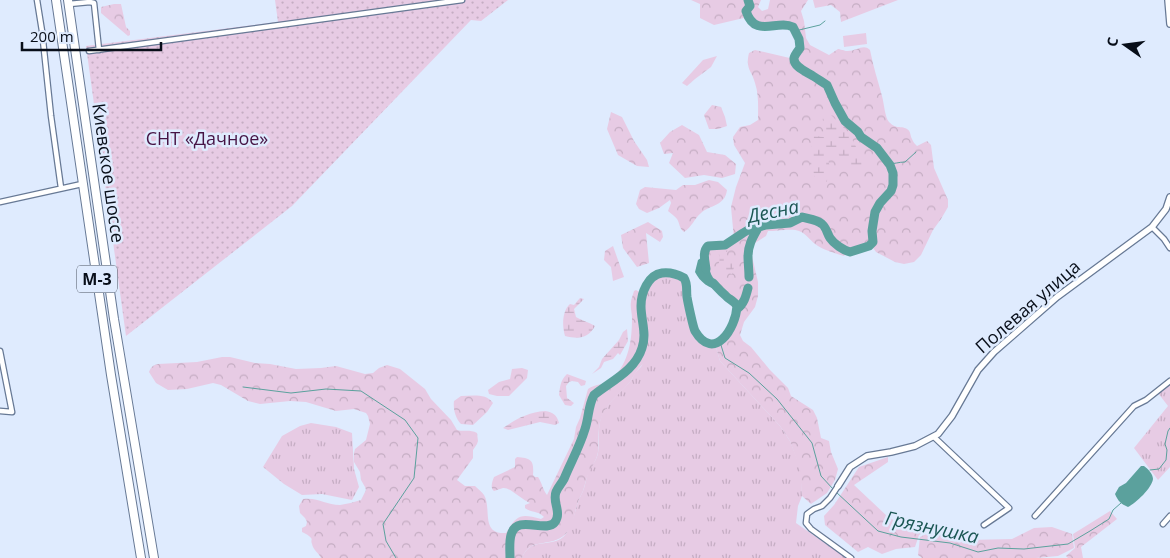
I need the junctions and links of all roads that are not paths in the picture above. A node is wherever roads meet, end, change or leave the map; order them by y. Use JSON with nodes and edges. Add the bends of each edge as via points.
{"nodes":[{"id":1,"x":37,"y":0,"type":"edge"},
{"id":2,"x":56,"y":0,"type":"edge"},
{"id":3,"x":462,"y":0,"type":"edge"},
{"id":4,"x":1168,"y":0,"type":"edge"},
{"id":5,"x":68,"y":2,"type":"edge"},
{"id":6,"x":1170,"y":24,"type":"edge"},
{"id":7,"x":99,"y":50,"type":"junction"},
{"id":8,"x":89,"y":51,"type":"dead end"},
{"id":9,"x":82,"y":184,"type":"junction"},
{"id":10,"x":62,"y":188,"type":"junction"},
{"id":11,"x":1170,"y":197,"type":"edge"},
{"id":12,"x":0,"y":202,"type":"edge"},
{"id":13,"x":1168,"y":208,"type":"edge"},
{"id":14,"x":1152,"y":228,"type":"junction"},
{"id":15,"x":1170,"y":248,"type":"edge"},
{"id":16,"x":0,"y":351,"type":"edge"},
{"id":17,"x":1170,"y":381,"type":"edge"},
{"id":18,"x":0,"y":411,"type":"edge"},
{"id":19,"x":934,"y":437,"type":"junction"},
{"id":20,"x":838,"y":486,"type":"joint"},
{"id":21,"x":1035,"y":516,"type":"dead end"},
{"id":22,"x":1170,"y":516,"type":"edge"},
{"id":23,"x":1163,"y":524,"type":"dead end"},
{"id":24,"x":984,"y":525,"type":"dead end"},
{"id":25,"x":142,"y":558,"type":"edge"},
{"id":26,"x":154,"y":558,"type":"edge"},
{"id":27,"x":851,"y":558,"type":"edge"}],
"edges":[{"from":1,"to":10,"type":"street"},
{"from":2,"to":9,"type":"highway","name":"Киевское шоссе","number":"М-3"},
{"from":3,"to":7,"type":"street"},
{"from":4,"to":6,"type":"street"},
{"from":5,"to":7,"type":"street","via":[[94,3]]},
{"from":5,"to":26,"type":"highway","name":"Киевское шоссе","number":"М-3","via":[[115,327]]},
{"from":7,"to":8,"type":"street"},
{"from":9,"to":10,"type":"street"},
{"from":9,"to":25,"type":"highway","name":"Киевское шоссе","number":"М-3"},
{"from":10,"to":12,"type":"street"},
{"from":11,"to":13,"type":"street","name":"Полевая улица"},
{"from":13,"to":14,"type":"street","name":"Полевая улица"},
{"from":14,"to":15,"type":"street"},
{"from":14,"to":19,"type":"street","name":"Полевая улица","via":[[1057,297],[994,352],[978,370],[952,416]]},
{"from":16,"to":18,"type":"street","via":[[12,412]]},
{"from":17,"to":21,"type":"street","via":[[1134,406]]},
{"from":19,"to":20,"type":"street","name":"Полевая улица","via":[[915,446],[867,456],[850,467]]},
{"from":19,"to":24,"type":"street","via":[[1009,508]]},
{"from":20,"to":27,"type":"street","via":[[822,506],[807,514],[806,523]]},
{"from":22,"to":23,"type":"street"}]}
